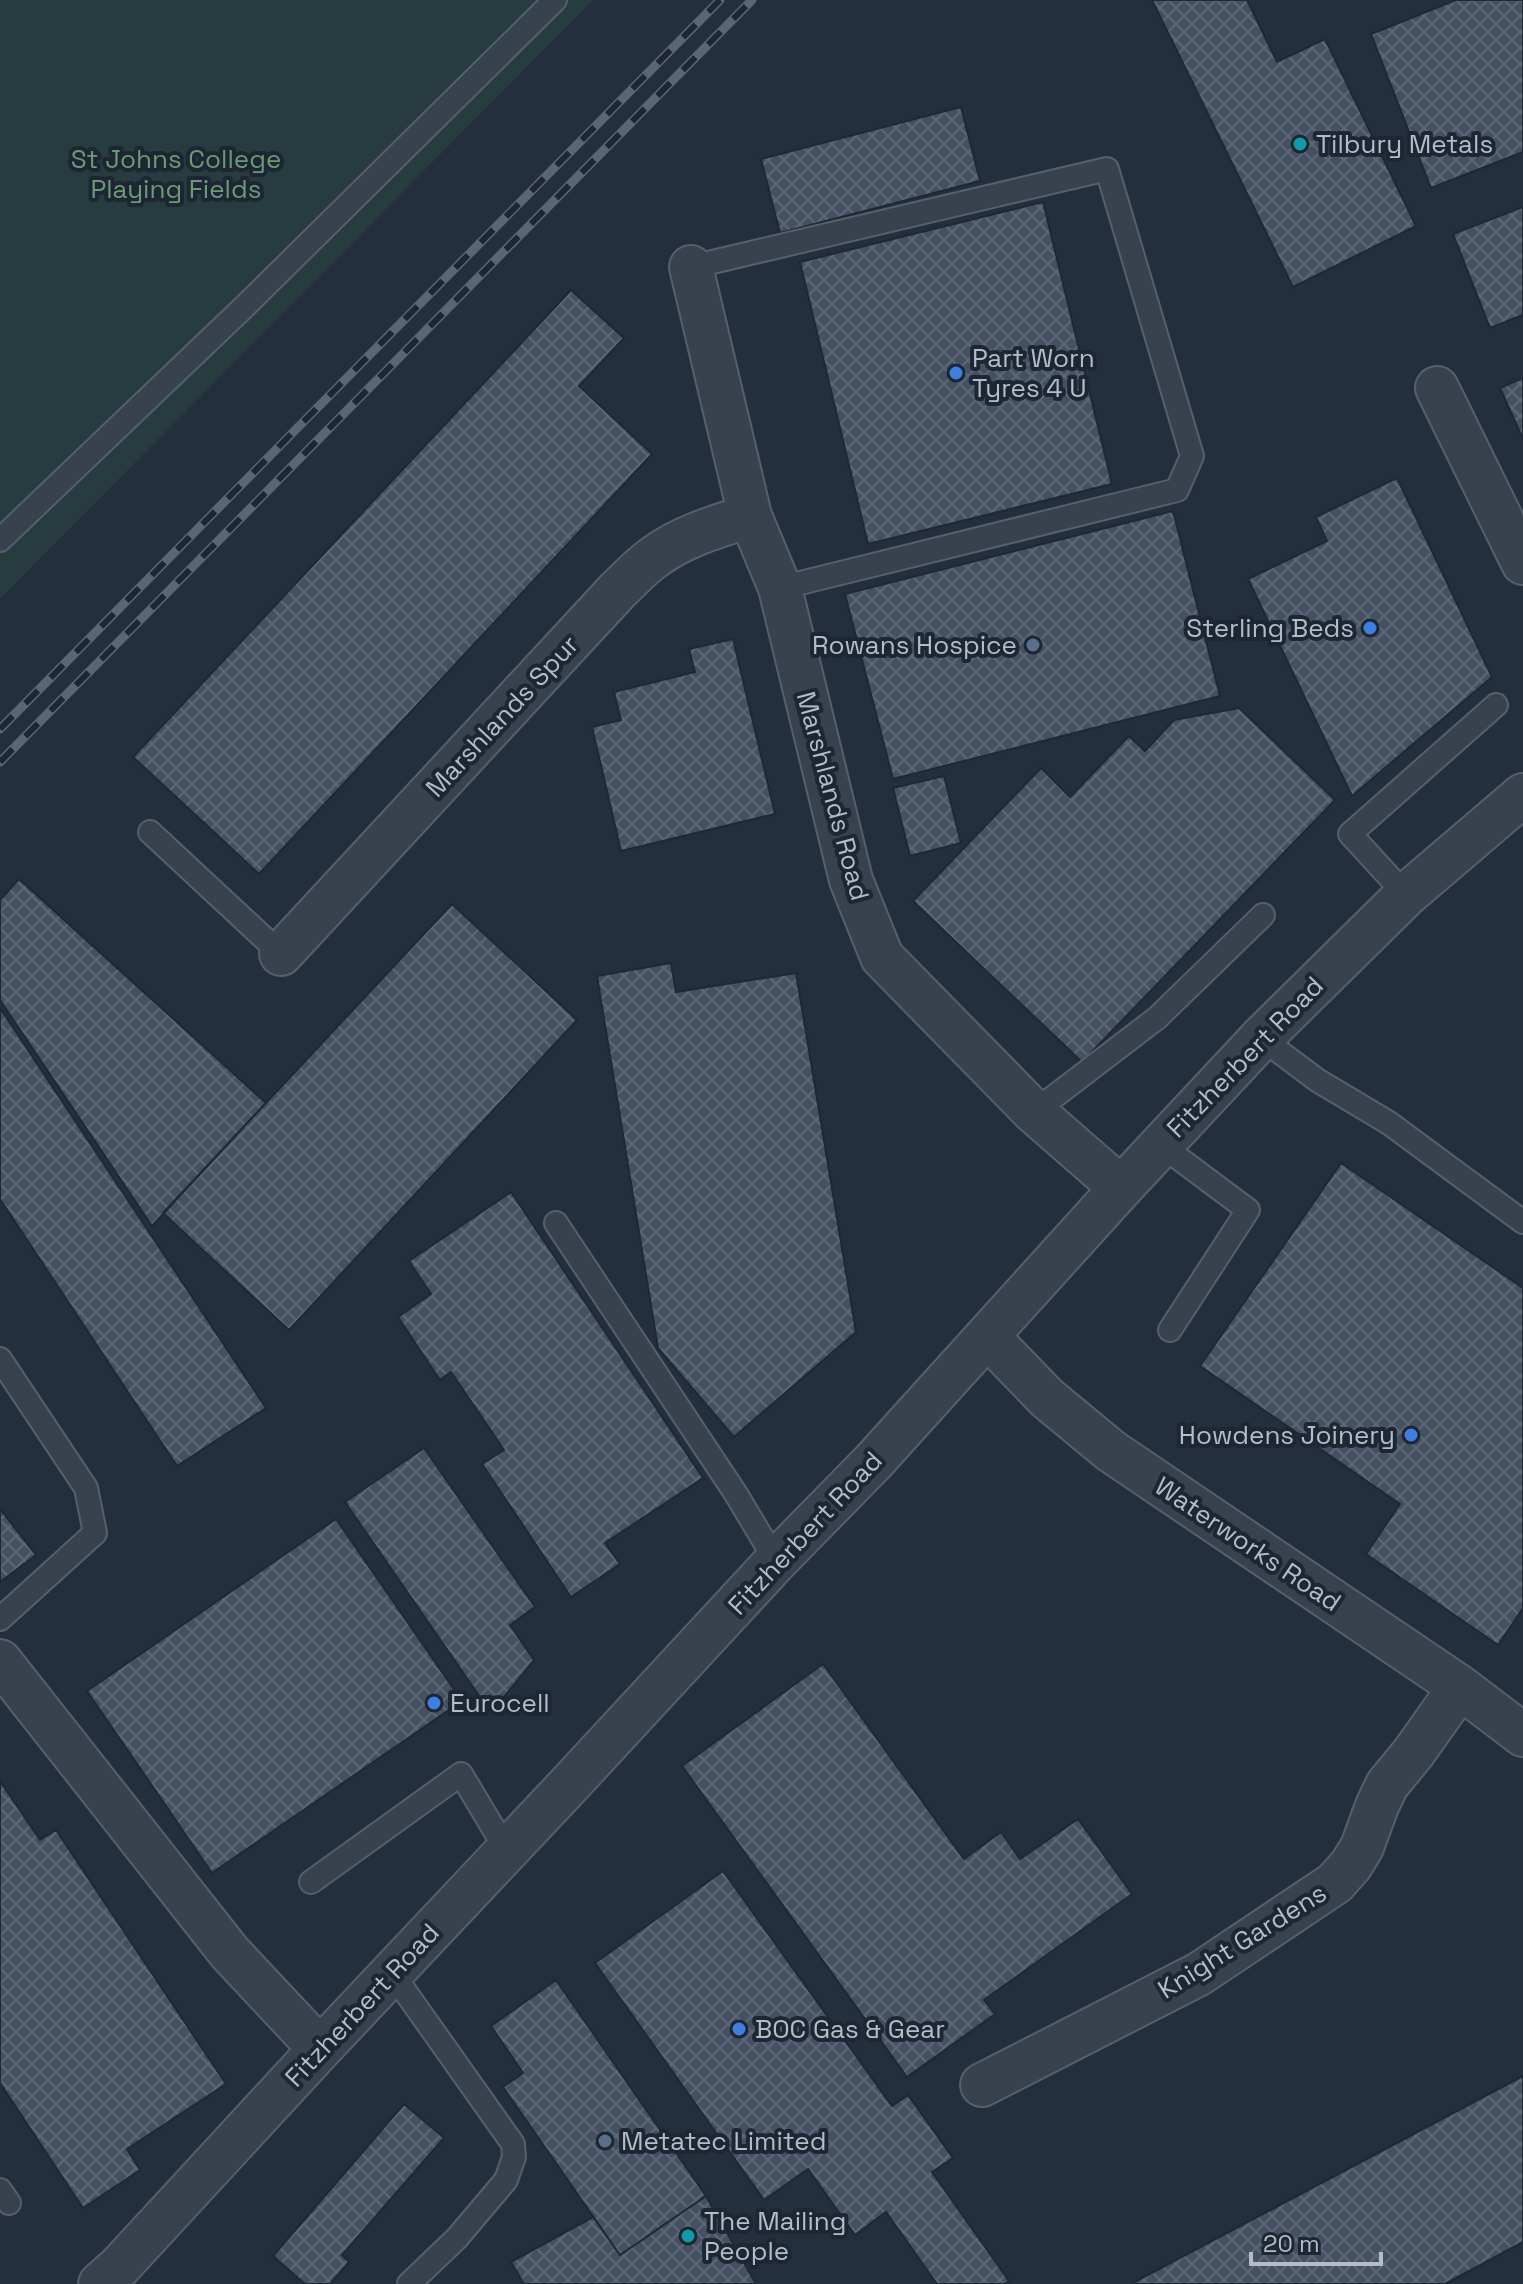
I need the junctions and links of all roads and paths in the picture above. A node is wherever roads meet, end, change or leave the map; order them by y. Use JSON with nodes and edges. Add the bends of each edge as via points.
{"nodes":[{"id":1,"x":555,"y":0,"type":"edge"},
{"id":2,"x":691,"y":267,"type":"joint"},
{"id":3,"x":1437,"y":388,"type":"dead end"},
{"id":4,"x":750,"y":516,"type":"junction"},
{"id":5,"x":0,"y":540,"type":"edge"},
{"id":6,"x":1523,"y":563,"type":"edge"},
{"id":7,"x":780,"y":588,"type":"junction"},
{"id":8,"x":1496,"y":705,"type":"dead end"},
{"id":9,"x":1523,"y":795,"type":"edge"},
{"id":10,"x":150,"y":832,"type":"dead end"},
{"id":11,"x":1406,"y":895,"type":"junction"},
{"id":12,"x":1263,"y":915,"type":"dead end"},
{"id":13,"x":281,"y":954,"type":"joint"},
{"id":14,"x":1261,"y":1038,"type":"junction"},
{"id":15,"x":1034,"y":1112,"type":"junction"},
{"id":16,"x":1161,"y":1145,"type":"junction"},
{"id":17,"x":1121,"y":1188,"type":"junction"},
{"id":18,"x":1523,"y":1222,"type":"edge"},
{"id":19,"x":556,"y":1223,"type":"dead end"},
{"id":20,"x":1170,"y":1330,"type":"dead end"},
{"id":21,"x":987,"y":1336,"type":"junction"},
{"id":22,"x":0,"y":1359,"type":"edge"},
{"id":23,"x":776,"y":1561,"type":"junction"},
{"id":24,"x":0,"y":1619,"type":"edge"},
{"id":25,"x":0,"y":1661,"type":"edge"},
{"id":26,"x":1460,"y":1687,"type":"junction"},
{"id":27,"x":1521,"y":1729,"type":"edge"},
{"id":28,"x":507,"y":1851,"type":"junction"},
{"id":29,"x":311,"y":1882,"type":"dead end"},
{"id":30,"x":392,"y":1973,"type":"junction"},
{"id":31,"x":320,"y":2049,"type":"junction"},
{"id":32,"x":982,"y":2085,"type":"dead end"},
{"id":33,"x":118,"y":2278,"type":"edge"},
{"id":34,"x":409,"y":2284,"type":"edge"}],
"edges":[{"from":1,"to":5,"type":"lane"},
{"from":2,"to":4,"type":"street","name":"Marshlands Road"},
{"from":2,"to":7,"type":"lane","via":[[1107,169],[1192,456],[1177,490]]},
{"from":3,"to":6,"type":"street"},
{"from":4,"to":7,"type":"street","name":"Marshlands Road"},
{"from":4,"to":13,"type":"street","name":"Marshlands Spur","via":[[683,540],[655,556],[618,590]]},
{"from":7,"to":15,"type":"street","name":"Marshlands Road","via":[[851,880],[882,957]]},
{"from":8,"to":11,"type":"lane","via":[[1350,834]]},
{"from":9,"to":11,"type":"street","name":"Fitzherbert Road"},
{"from":10,"to":13,"type":"lane"},
{"from":11,"to":14,"type":"street","name":"Fitzherbert Road"},
{"from":12,"to":15,"type":"lane","via":[[1157,1018]]},
{"from":14,"to":16,"type":"street","name":"Fitzherbert Road"},
{"from":14,"to":18,"type":"lane","via":[[1317,1080],[1389,1123]]},
{"from":15,"to":17,"type":"street","name":"Marshlands Road"},
{"from":16,"to":17,"type":"street","name":"Fitzherbert Road"},
{"from":16,"to":20,"type":"lane","via":[[1248,1210]]},
{"from":17,"to":21,"type":"street","name":"Fitzherbert Road"},
{"from":19,"to":23,"type":"lane"},
{"from":21,"to":23,"type":"street","name":"Fitzherbert Road"},
{"from":21,"to":26,"type":"street","name":"Waterworks Road","via":[[1047,1398],[1111,1451]]},
{"from":22,"to":24,"type":"lane","via":[[86,1488],[95,1533]]},
{"from":23,"to":28,"type":"street","name":"Fitzherbert Road"},
{"from":25,"to":31,"type":"street","via":[[230,1953]]},
{"from":26,"to":27,"type":"street","name":"Waterworks Road"},
{"from":26,"to":32,"type":"street","name":"Knight Gardens","via":[[1387,1785],[1362,1847],[1335,1883],[1199,1974]]},
{"from":28,"to":29,"type":"lane","via":[[461,1774]]},
{"from":28,"to":30,"type":"street","name":"Fitzherbert Road"},
{"from":30,"to":31,"type":"street","name":"Fitzherbert Road"},
{"from":30,"to":34,"type":"lane","via":[[513,2144],[514,2157],[506,2180]]},
{"from":31,"to":33,"type":"street","name":"Fitzherbert Road"}]}
